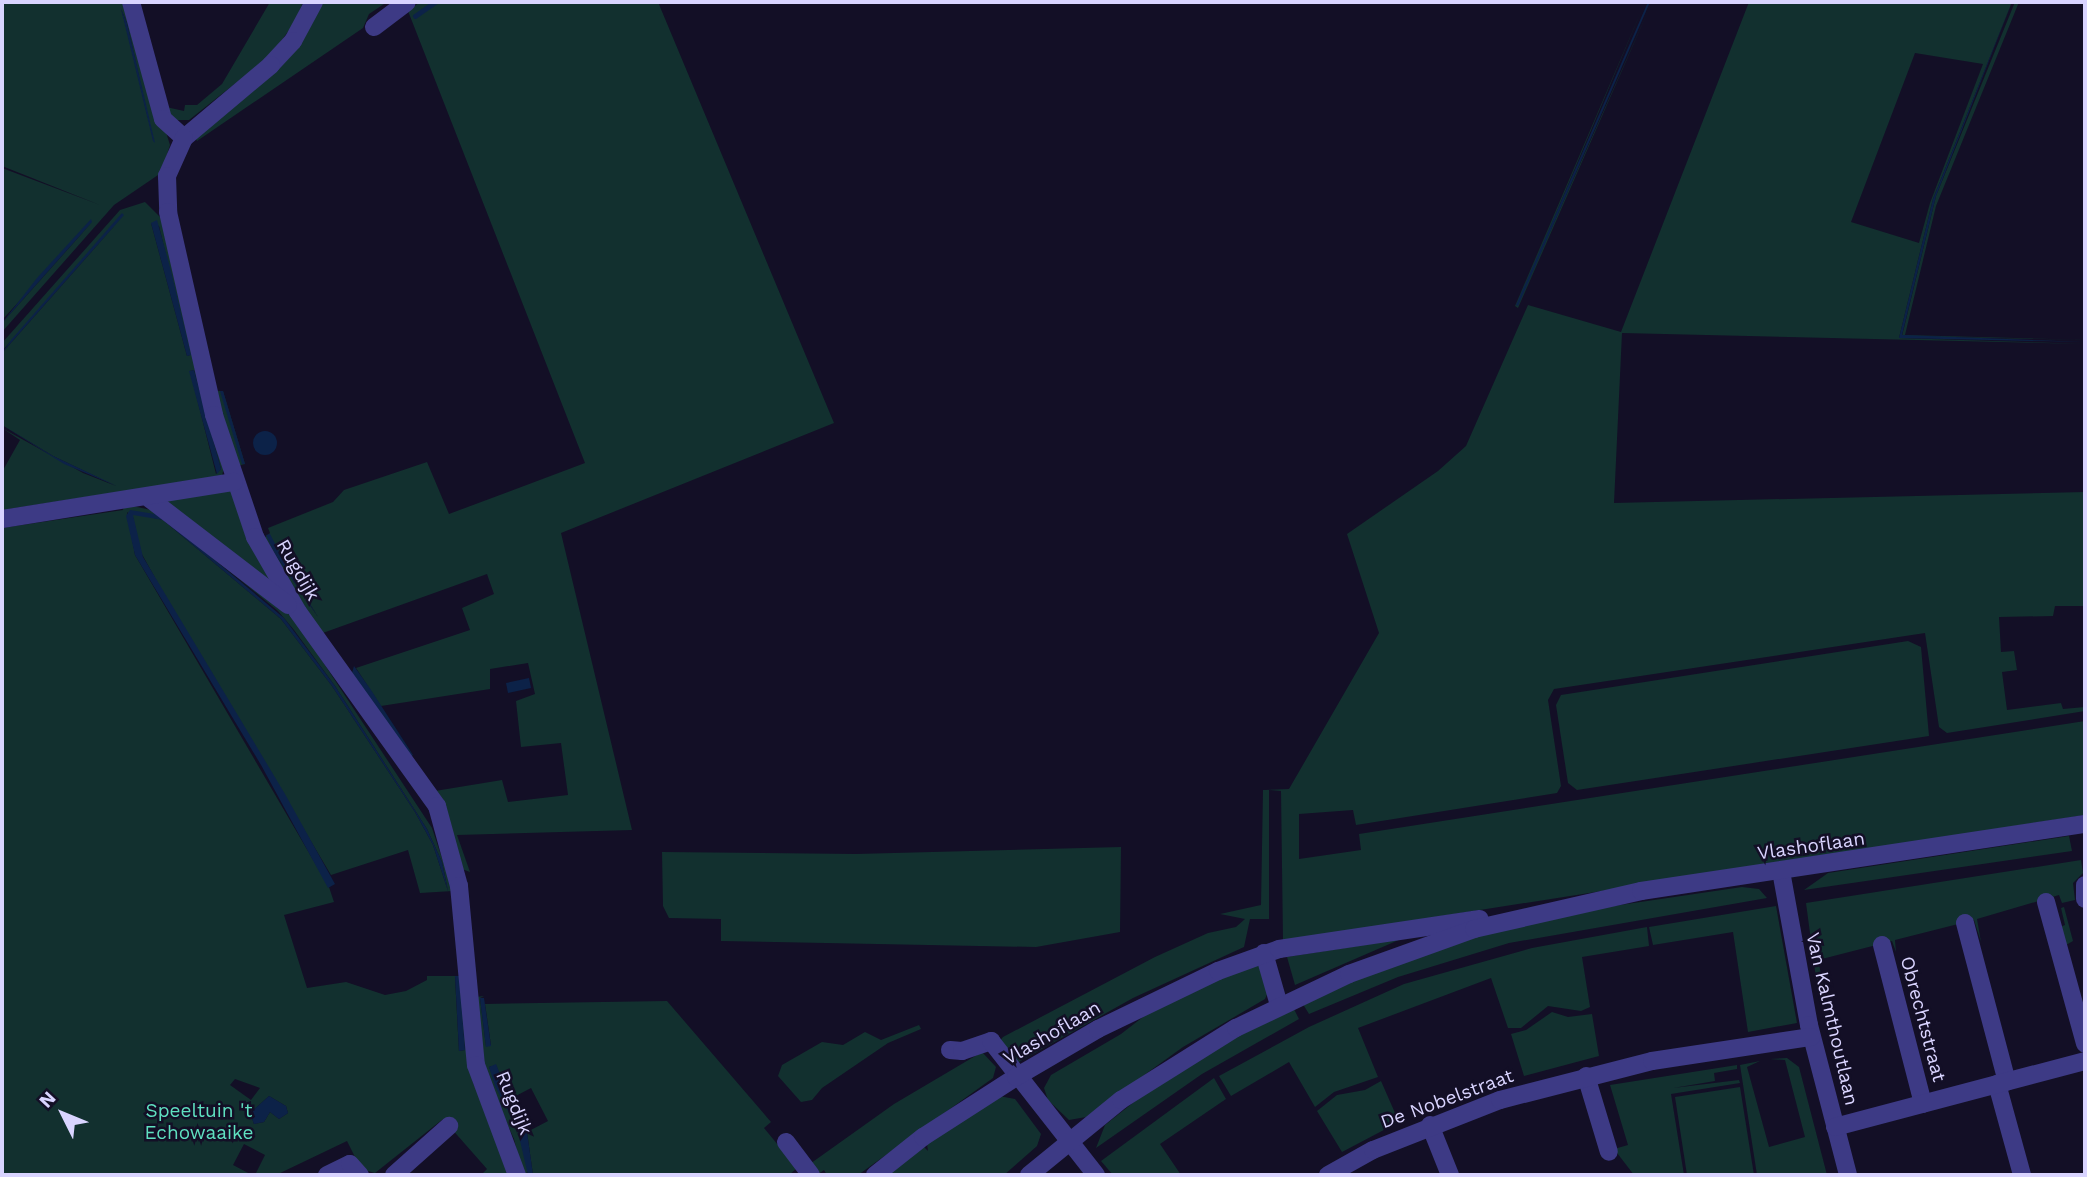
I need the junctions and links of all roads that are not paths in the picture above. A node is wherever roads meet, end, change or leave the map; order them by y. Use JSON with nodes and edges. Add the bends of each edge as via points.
{"nodes":[{"id":1,"x":131,"y":2,"type":"edge"},
{"id":2,"x":314,"y":2,"type":"edge"},
{"id":3,"x":408,"y":2,"type":"edge"},
{"id":4,"x":374,"y":27,"type":"dead end"},
{"id":5,"x":184,"y":138,"type":"junction"},
{"id":6,"x":234,"y":482,"type":"junction"},
{"id":7,"x":150,"y":499,"type":"junction"},
{"id":8,"x":2,"y":519,"type":"edge"},
{"id":9,"x":298,"y":612,"type":"junction"},
{"id":10,"x":2085,"y":824,"type":"edge"},
{"id":11,"x":1781,"y":872,"type":"junction"},
{"id":12,"x":2085,"y":885,"type":"edge"},
{"id":13,"x":2085,"y":899,"type":"edge"},
{"id":14,"x":2046,"y":902,"type":"dead end"},
{"id":15,"x":1543,"y":911,"type":"junction"},
{"id":16,"x":1965,"y":923,"type":"dead end"},
{"id":17,"x":1882,"y":945,"type":"dead end"},
{"id":18,"x":1264,"y":953,"type":"junction"},
{"id":19,"x":1279,"y":1005,"type":"junction"},
{"id":20,"x":1811,"y":1037,"type":"junction"},
{"id":21,"x":2085,"y":1044,"type":"edge"},
{"id":22,"x":950,"y":1050,"type":"dead end"},
{"id":23,"x":2085,"y":1061,"type":"edge"},
{"id":24,"x":1586,"y":1076,"type":"junction"},
{"id":25,"x":1016,"y":1077,"type":"junction"},
{"id":26,"x":2002,"y":1083,"type":"junction"},
{"id":27,"x":1923,"y":1104,"type":"junction"},
{"id":28,"x":1430,"y":1125,"type":"junction"},
{"id":29,"x":449,"y":1126,"type":"dead end"},
{"id":30,"x":1835,"y":1127,"type":"junction"},
{"id":31,"x":786,"y":1142,"type":"dead end"},
{"id":32,"x":1068,"y":1142,"type":"junction"},
{"id":33,"x":1609,"y":1152,"type":"dead end"},
{"id":34,"x":327,"y":1175,"type":"edge"},
{"id":35,"x":360,"y":1175,"type":"edge"},
{"id":36,"x":394,"y":1175,"type":"edge"},
{"id":37,"x":517,"y":1175,"type":"edge"},
{"id":38,"x":811,"y":1175,"type":"edge"},
{"id":39,"x":875,"y":1175,"type":"edge"},
{"id":40,"x":1029,"y":1175,"type":"edge"},
{"id":41,"x":1096,"y":1175,"type":"edge"},
{"id":42,"x":1328,"y":1175,"type":"edge"},
{"id":43,"x":1450,"y":1175,"type":"edge"},
{"id":44,"x":1848,"y":1175,"type":"edge"},
{"id":45,"x":2022,"y":1175,"type":"edge"}],
"edges":[{"from":1,"to":5,"type":"street","via":[[163,118]]},
{"from":2,"to":5,"type":"street","name":"Rugdijk","via":[[293,41],[271,65]]},
{"from":3,"to":4,"type":"street"},
{"from":5,"to":6,"type":"street","name":"Rugdijk","via":[[167,176],[168,212],[214,415]]},
{"from":6,"to":7,"type":"street"},
{"from":6,"to":9,"type":"street","name":"Rugdijk","via":[[255,537]]},
{"from":7,"to":8,"type":"street"},
{"from":7,"to":9,"type":"street"},
{"from":9,"to":37,"type":"street","name":"Rugdijk","via":[[438,806],[459,886],[475,1065]]},
{"from":10,"to":11,"type":"street","name":"Vlashoflaan"},
{"from":11,"to":15,"type":"street","name":"Vlashoflaan","via":[[1641,891]]},
{"from":11,"to":20,"type":"street","name":"Van Kalmthoutlaan"},
{"from":12,"to":13,"type":"street"},
{"from":14,"to":21,"type":"street"},
{"from":15,"to":18,"type":"street","name":"Vlashoflaan","via":[[1375,932]]},
{"from":15,"to":19,"type":"street","name":"Vlashoflaan","via":[[1415,948]]},
{"from":16,"to":26,"type":"street"},
{"from":17,"to":27,"type":"street","name":"Obrechtstraat"},
{"from":18,"to":19,"type":"street"},
{"from":18,"to":25,"type":"street","name":"Vlashoflaan","via":[[1110,1023]]},
{"from":19,"to":32,"type":"street","name":"Vlashoflaan","via":[[1190,1054]]},
{"from":20,"to":24,"type":"street","name":"De Nobelstraat","via":[[1652,1061]]},
{"from":20,"to":30,"type":"street","name":"Van Kalmthoutlaan"},
{"from":22,"to":25,"type":"street","via":[[962,1051],[991,1041]]},
{"from":23,"to":26,"type":"street","name":"Obrechtstraat"},
{"from":24,"to":28,"type":"street","name":"De Nobelstraat"},
{"from":24,"to":33,"type":"street"},
{"from":25,"to":32,"type":"street"},
{"from":25,"to":39,"type":"street","name":"Vlashoflaan","via":[[923,1137]]},
{"from":26,"to":27,"type":"street","name":"Obrechtstraat"},
{"from":26,"to":45,"type":"street"},
{"from":27,"to":30,"type":"street","name":"Obrechtstraat"},
{"from":28,"to":42,"type":"street","name":"De Nobelstraat"},
{"from":28,"to":43,"type":"street"},
{"from":29,"to":36,"type":"street"},
{"from":30,"to":44,"type":"street","name":"Van Kalmthoutlaan"},
{"from":31,"to":38,"type":"street"},
{"from":32,"to":40,"type":"street","name":"Vlashoflaan"},
{"from":32,"to":41,"type":"street"},
{"from":34,"to":35,"type":"street","via":[[350,1164]]}]}
